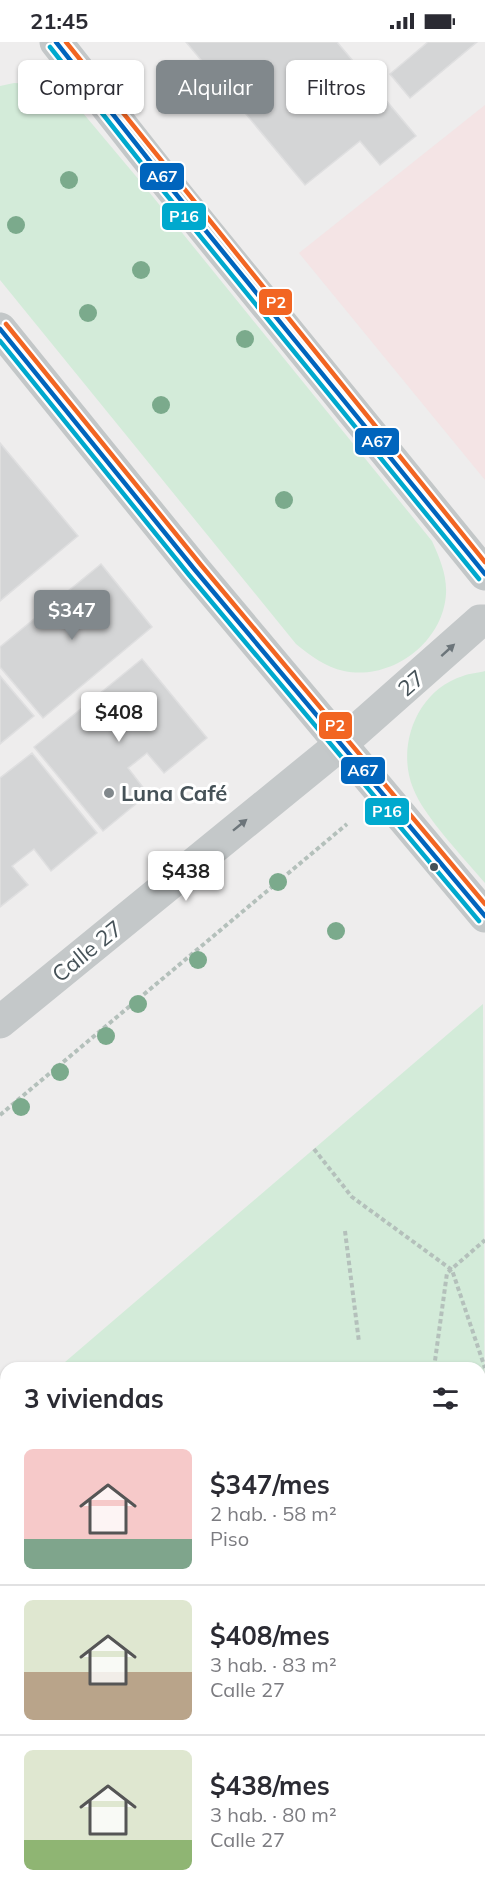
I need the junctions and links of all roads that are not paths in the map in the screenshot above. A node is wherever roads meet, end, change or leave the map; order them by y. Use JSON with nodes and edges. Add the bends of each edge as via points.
{"nodes":[{"id":1,"x":56,"y":42,"type":"edge"},
{"id":2,"x":0,"y":329,"type":"edge"},
{"id":3,"x":485,"y":574,"type":"edge"},
{"id":4,"x":483,"y":616,"type":"edge"},
{"id":5,"x":341,"y":744,"type":"junction"},
{"id":6,"x":485,"y":916,"type":"edge"},
{"id":7,"x":0,"y":1022,"type":"edge"}],
"edges":[{"from":1,"to":3,"type":"main road"},
{"from":2,"to":5,"type":"main road"},
{"from":5,"to":4,"type":"street","name":"27","one_way":true},
{"from":5,"to":6,"type":"main road"},
{"from":7,"to":5,"type":"street","name":"Calle 27","one_way":true}]}
